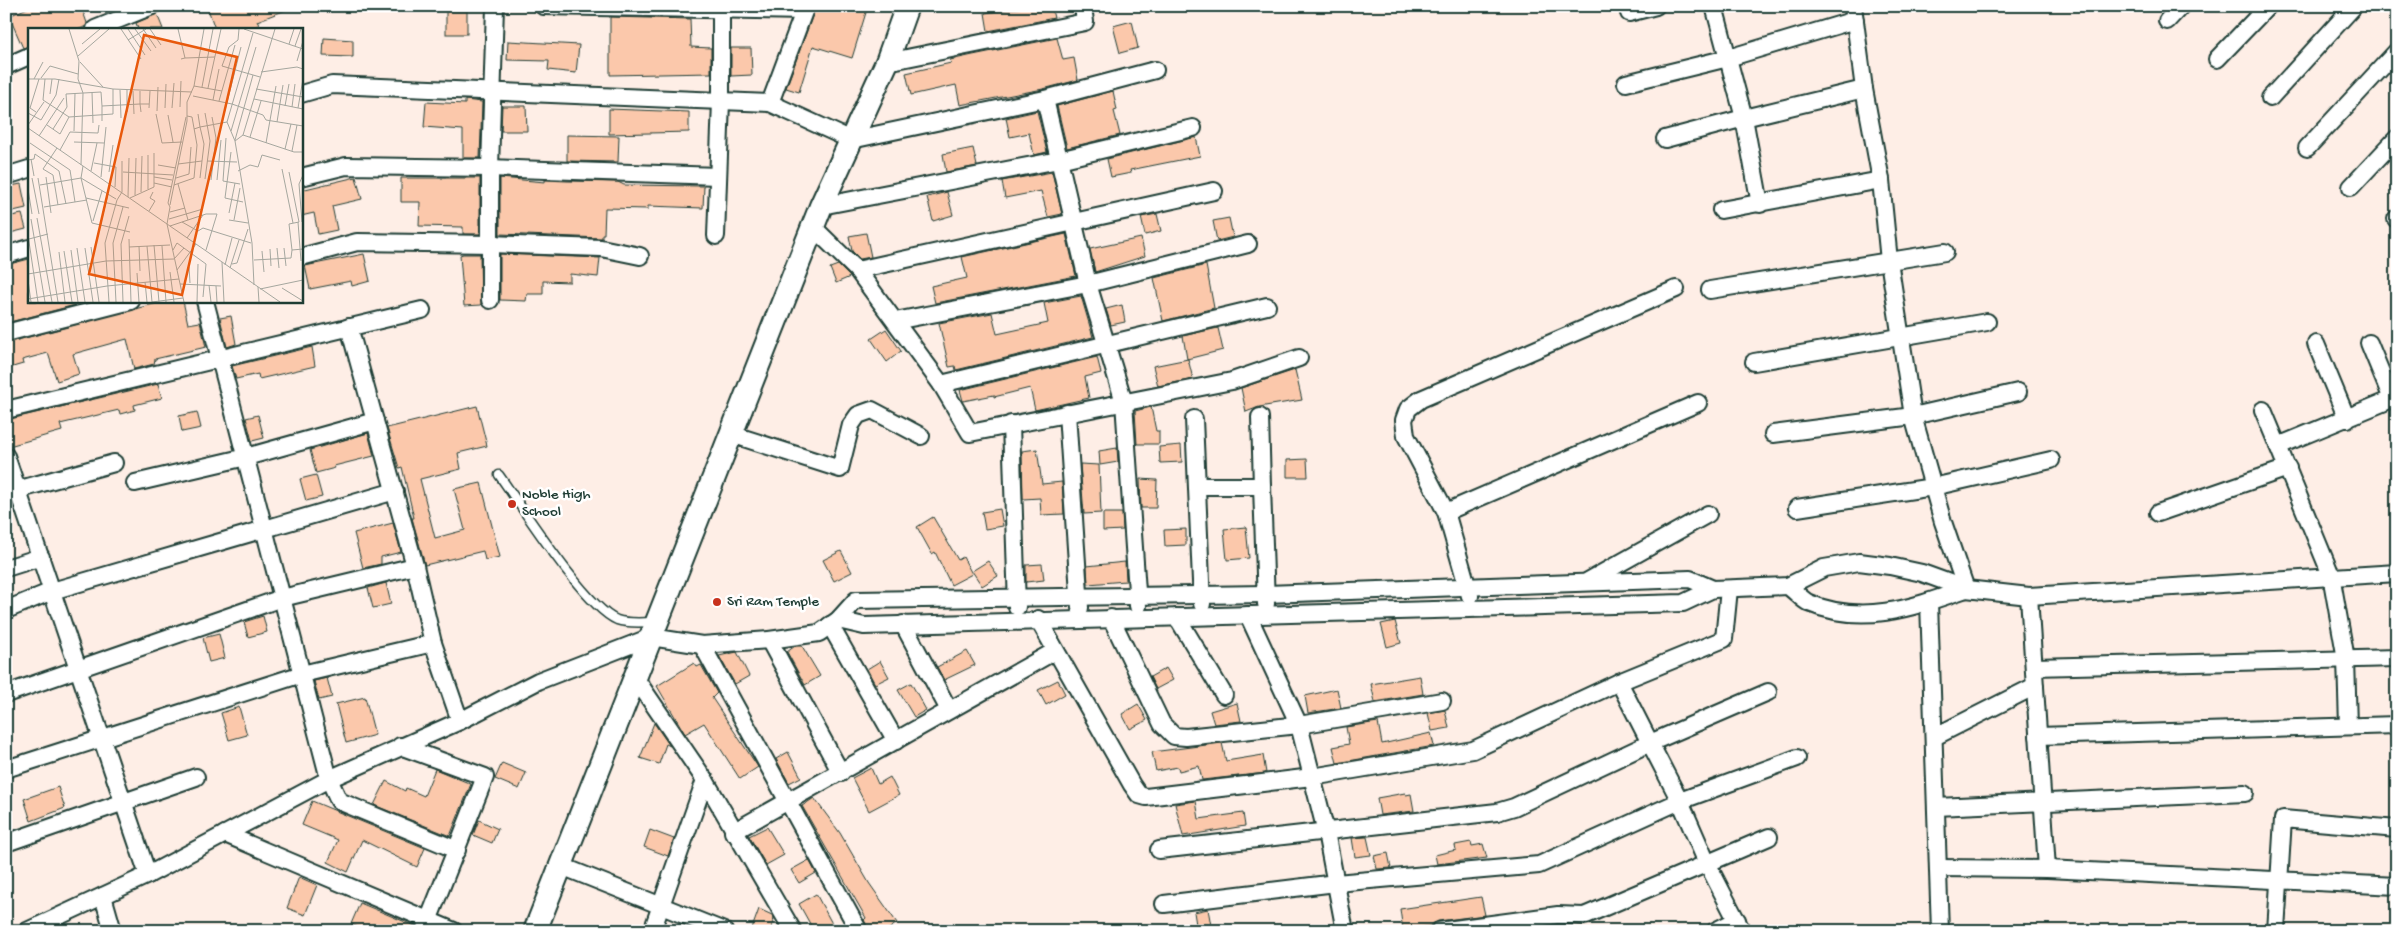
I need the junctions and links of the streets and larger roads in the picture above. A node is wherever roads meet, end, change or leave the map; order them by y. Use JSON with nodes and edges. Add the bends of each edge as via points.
{"nodes":[{"id":1,"x":152,"y":6,"type":"edge"},
{"id":2,"x":495,"y":6,"type":"edge"},
{"id":3,"x":543,"y":6,"type":"edge"},
{"id":4,"x":907,"y":6,"type":"edge"},
{"id":5,"x":1083,"y":6,"type":"edge"},
{"id":6,"x":1656,"y":6,"type":"edge"},
{"id":7,"x":1714,"y":6,"type":"edge"},
{"id":8,"x":2181,"y":6,"type":"edge"},
{"id":9,"x":2268,"y":6,"type":"edge"},
{"id":10,"x":2354,"y":6,"type":"edge"},
{"id":11,"x":721,"y":8,"type":"edge"},
{"id":12,"x":805,"y":9,"type":"edge"},
{"id":13,"x":1629,"y":13,"type":"dead end"},
{"id":14,"x":1854,"y":13,"type":"edge"},
{"id":15,"x":114,"y":19,"type":"edge"},
{"id":16,"x":2167,"y":21,"type":"dead end"},
{"id":17,"x":97,"y":28,"type":"edge"},
{"id":18,"x":2397,"y":51,"type":"edge"},
{"id":19,"x":28,"y":56,"type":"edge"},
{"id":20,"x":1728,"y":58,"type":"junction"},
{"id":21,"x":2217,"y":59,"type":"dead end"},
{"id":22,"x":887,"y":62,"type":"junction"},
{"id":23,"x":6,"y":66,"type":"edge"},
{"id":24,"x":1155,"y":70,"type":"dead end"},
{"id":25,"x":1626,"y":83,"type":"dead end"},
{"id":26,"x":1864,"y":89,"type":"junction"},
{"id":27,"x":492,"y":92,"type":"junction"},
{"id":28,"x":302,"y":94,"type":"edge"},
{"id":29,"x":2270,"y":98,"type":"dead end"},
{"id":30,"x":1045,"y":99,"type":"junction"},
{"id":31,"x":721,"y":101,"type":"junction"},
{"id":32,"x":770,"y":103,"type":"junction"},
{"id":33,"x":1744,"y":118,"type":"junction"},
{"id":34,"x":1193,"y":128,"type":"dead end"},
{"id":35,"x":2397,"y":138,"type":"edge"},
{"id":36,"x":1665,"y":139,"type":"dead end"},
{"id":37,"x":852,"y":140,"type":"junction"},
{"id":38,"x":2307,"y":148,"type":"dead end"},
{"id":39,"x":1059,"y":160,"type":"junction"},
{"id":40,"x":490,"y":168,"type":"junction"},
{"id":41,"x":28,"y":169,"type":"edge"},
{"id":42,"x":6,"y":176,"type":"edge"},
{"id":43,"x":718,"y":176,"type":"junction"},
{"id":44,"x":302,"y":177,"type":"edge"},
{"id":45,"x":1881,"y":180,"type":"junction"},
{"id":46,"x":2351,"y":187,"type":"dead end"},
{"id":47,"x":1214,"y":191,"type":"dead end"},
{"id":48,"x":1760,"y":204,"type":"junction"},
{"id":49,"x":821,"y":206,"type":"junction"},
{"id":50,"x":1721,"y":210,"type":"dead end"},
{"id":51,"x":1074,"y":222,"type":"junction"},
{"id":52,"x":813,"y":227,"type":"junction"},
{"id":53,"x":716,"y":236,"type":"dead end"},
{"id":54,"x":491,"y":244,"type":"junction"},
{"id":55,"x":1248,"y":244,"type":"dead end"},
{"id":56,"x":28,"y":248,"type":"edge"},
{"id":57,"x":1946,"y":252,"type":"dead end"},
{"id":58,"x":6,"y":255,"type":"edge"},
{"id":59,"x":640,"y":256,"type":"dead end"},
{"id":60,"x":302,"y":257,"type":"edge"},
{"id":61,"x":1889,"y":261,"type":"junction"},
{"id":62,"x":857,"y":270,"type":"junction"},
{"id":63,"x":1088,"y":284,"type":"junction"},
{"id":64,"x":1676,"y":289,"type":"dead end"},
{"id":65,"x":1710,"y":290,"type":"dead end"},
{"id":66,"x":490,"y":300,"type":"dead end"},
{"id":67,"x":128,"y":302,"type":"edge"},
{"id":68,"x":206,"y":302,"type":"edge"},
{"id":69,"x":1266,"y":306,"type":"dead end"},
{"id":70,"x":422,"y":310,"type":"dead end"},
{"id":71,"x":895,"y":321,"type":"junction"},
{"id":72,"x":1987,"y":322,"type":"dead end"},
{"id":73,"x":349,"y":327,"type":"junction"},
{"id":74,"x":6,"y":333,"type":"edge"},
{"id":75,"x":1901,"y":338,"type":"junction"},
{"id":76,"x":1106,"y":343,"type":"junction"},
{"id":77,"x":2369,"y":343,"type":"dead end"},
{"id":78,"x":2316,"y":344,"type":"dead end"},
{"id":79,"x":220,"y":357,"type":"junction"},
{"id":80,"x":1299,"y":358,"type":"dead end"},
{"id":81,"x":1754,"y":362,"type":"dead end"},
{"id":82,"x":941,"y":384,"type":"junction"},
{"id":83,"x":2018,"y":392,"type":"dead end"},
{"id":84,"x":2394,"y":396,"type":"edge"},
{"id":85,"x":1124,"y":402,"type":"junction"},
{"id":86,"x":1698,"y":403,"type":"dead end"},
{"id":87,"x":6,"y":410,"type":"edge"},
{"id":88,"x":2263,"y":410,"type":"dead end"},
{"id":89,"x":1067,"y":413,"type":"junction"},
{"id":90,"x":1913,"y":416,"type":"junction"},
{"id":91,"x":1260,"y":417,"type":"dead end"},
{"id":92,"x":1194,"y":419,"type":"dead end"},
{"id":93,"x":2347,"y":419,"type":"junction"},
{"id":94,"x":375,"y":421,"type":"junction"},
{"id":95,"x":1011,"y":424,"type":"junction"},
{"id":96,"x":731,"y":434,"type":"junction"},
{"id":97,"x":1773,"y":434,"type":"dead end"},
{"id":98,"x":921,"y":436,"type":"dead end"},
{"id":99,"x":2278,"y":446,"type":"junction"},
{"id":100,"x":6,"y":456,"type":"edge"},
{"id":101,"x":246,"y":457,"type":"junction"},
{"id":102,"x":2051,"y":460,"type":"dead end"},
{"id":103,"x":114,"y":463,"type":"dead end"},
{"id":104,"x":2288,"y":468,"type":"junction"},
{"id":105,"x":135,"y":484,"type":"dead end"},
{"id":106,"x":1197,"y":486,"type":"junction"},
{"id":107,"x":1262,"y":486,"type":"junction"},
{"id":108,"x":1933,"y":487,"type":"junction"},
{"id":109,"x":12,"y":491,"type":"edge"},
{"id":110,"x":395,"y":491,"type":"junction"},
{"id":111,"x":1797,"y":508,"type":"dead end"},
{"id":112,"x":1446,"y":512,"type":"junction"},
{"id":113,"x":2158,"y":513,"type":"dead end"},
{"id":114,"x":1708,"y":514,"type":"dead end"},
{"id":115,"x":264,"y":530,"type":"junction"},
{"id":116,"x":41,"y":557,"type":"junction"},
{"id":117,"x":415,"y":566,"type":"junction"},
{"id":118,"x":6,"y":568,"type":"edge"},
{"id":119,"x":2397,"y":573,"type":"edge"},
{"id":120,"x":2331,"y":576,"type":"junction"},
{"id":121,"x":1586,"y":582,"type":"junction"},
{"id":122,"x":1788,"y":586,"type":"junction"},
{"id":123,"x":1467,"y":587,"type":"junction"},
{"id":124,"x":1713,"y":589,"type":"junction"},
{"id":125,"x":1729,"y":589,"type":"junction"},
{"id":126,"x":1966,"y":589,"type":"junction"},
{"id":127,"x":52,"y":592,"type":"junction"},
{"id":128,"x":1266,"y":594,"type":"junction"},
{"id":129,"x":1202,"y":595,"type":"junction"},
{"id":130,"x":1017,"y":596,"type":"junction"},
{"id":131,"x":1137,"y":596,"type":"junction"},
{"id":132,"x":2030,"y":596,"type":"junction"},
{"id":133,"x":1079,"y":597,"type":"junction"},
{"id":134,"x":282,"y":598,"type":"junction"},
{"id":135,"x":1929,"y":602,"type":"junction"},
{"id":136,"x":1550,"y":605,"type":"junction"},
{"id":137,"x":1473,"y":607,"type":"junction"},
{"id":138,"x":6,"y":610,"type":"edge"},
{"id":139,"x":1266,"y":614,"type":"junction"},
{"id":140,"x":1203,"y":615,"type":"junction"},
{"id":141,"x":1248,"y":615,"type":"junction"},
{"id":142,"x":1138,"y":617,"type":"junction"},
{"id":143,"x":1177,"y":617,"type":"junction"},
{"id":144,"x":1080,"y":618,"type":"junction"},
{"id":145,"x":1112,"y":618,"type":"junction"},
{"id":146,"x":1038,"y":619,"type":"junction"},
{"id":147,"x":1018,"y":621,"type":"junction"},
{"id":148,"x":834,"y":622,"type":"junction"},
{"id":149,"x":904,"y":624,"type":"junction"},
{"id":150,"x":654,"y":629,"type":"junction"},
{"id":151,"x":769,"y":640,"type":"junction"},
{"id":152,"x":433,"y":643,"type":"junction"},
{"id":153,"x":702,"y":645,"type":"junction"},
{"id":154,"x":1055,"y":651,"type":"junction"},
{"id":155,"x":2397,"y":658,"type":"edge"},
{"id":156,"x":2346,"y":659,"type":"junction"},
{"id":157,"x":2034,"y":667,"type":"junction"},
{"id":158,"x":78,"y":668,"type":"junction"},
{"id":159,"x":302,"y":674,"type":"junction"},
{"id":160,"x":634,"y":676,"type":"junction"},
{"id":161,"x":1619,"y":682,"type":"junction"},
{"id":162,"x":2035,"y":686,"type":"junction"},
{"id":163,"x":1768,"y":692,"type":"dead end"},
{"id":164,"x":6,"y":694,"type":"edge"},
{"id":165,"x":1224,"y":695,"type":"dead end"},
{"id":166,"x":1442,"y":701,"type":"dead end"},
{"id":167,"x":949,"y":710,"type":"junction"},
{"id":168,"x":460,"y":721,"type":"junction"},
{"id":169,"x":1300,"y":725,"type":"junction"},
{"id":170,"x":2397,"y":725,"type":"edge"},
{"id":171,"x":2348,"y":726,"type":"junction"},
{"id":172,"x":2038,"y":736,"type":"junction"},
{"id":173,"x":101,"y":737,"type":"junction"},
{"id":174,"x":1934,"y":737,"type":"junction"},
{"id":175,"x":896,"y":741,"type":"junction"},
{"id":176,"x":1650,"y":743,"type":"junction"},
{"id":177,"x":400,"y":746,"type":"junction"},
{"id":178,"x":1797,"y":758,"type":"dead end"},
{"id":179,"x":6,"y":769,"type":"edge"},
{"id":180,"x":841,"y":772,"type":"junction"},
{"id":181,"x":196,"y":777,"type":"dead end"},
{"id":182,"x":1312,"y":777,"type":"junction"},
{"id":183,"x":329,"y":778,"type":"junction"},
{"id":184,"x":704,"y":780,"type":"junction"},
{"id":185,"x":2245,"y":793,"type":"dead end"},
{"id":186,"x":1680,"y":801,"type":"junction"},
{"id":187,"x":124,"y":802,"type":"junction"},
{"id":188,"x":788,"y":802,"type":"junction"},
{"id":189,"x":2042,"y":803,"type":"junction"},
{"id":190,"x":1936,"y":807,"type":"junction"},
{"id":191,"x":2397,"y":829,"type":"edge"},
{"id":192,"x":733,"y":832,"type":"junction"},
{"id":193,"x":1326,"y":832,"type":"junction"},
{"id":194,"x":225,"y":834,"type":"junction"},
{"id":195,"x":1769,"y":837,"type":"dead end"},
{"id":196,"x":6,"y":843,"type":"edge"},
{"id":197,"x":457,"y":850,"type":"junction"},
{"id":198,"x":1159,"y":850,"type":"dead end"},
{"id":199,"x":1707,"y":864,"type":"junction"},
{"id":200,"x":560,"y":865,"type":"junction"},
{"id":201,"x":1938,"y":868,"type":"junction"},
{"id":202,"x":2047,"y":869,"type":"junction"},
{"id":203,"x":148,"y":875,"type":"junction"},
{"id":204,"x":2280,"y":878,"type":"junction"},
{"id":205,"x":1336,"y":883,"type":"junction"},
{"id":206,"x":2397,"y":886,"type":"edge"},
{"id":207,"x":102,"y":896,"type":"junction"},
{"id":208,"x":1164,"y":904,"type":"dead end"},
{"id":209,"x":662,"y":907,"type":"junction"},
{"id":210,"x":426,"y":926,"type":"edge"},
{"id":211,"x":1740,"y":926,"type":"edge"},
{"id":212,"x":27,"y":931,"type":"edge"},
{"id":213,"x":113,"y":931,"type":"edge"},
{"id":214,"x":454,"y":931,"type":"edge"},
{"id":215,"x":535,"y":931,"type":"edge"},
{"id":216,"x":652,"y":931,"type":"edge"},
{"id":217,"x":724,"y":931,"type":"edge"},
{"id":218,"x":793,"y":931,"type":"edge"},
{"id":219,"x":859,"y":931,"type":"edge"},
{"id":220,"x":1345,"y":931,"type":"edge"},
{"id":221,"x":1439,"y":931,"type":"edge"},
{"id":222,"x":1715,"y":931,"type":"edge"},
{"id":223,"x":1940,"y":931,"type":"edge"},
{"id":224,"x":2276,"y":931,"type":"edge"}],
"edges":[{"from":1,"to":15,"type":"street"},
{"from":2,"to":27,"type":"street"},
{"from":3,"to":11,"type":"street"},
{"from":4,"to":22,"type":"street"},
{"from":5,"to":22,"type":"street","via":[[1085,22]]},
{"from":6,"to":13,"type":"street"},
{"from":7,"to":20,"type":"street"},
{"from":8,"to":16,"type":"street"},
{"from":9,"to":21,"type":"street"},
{"from":10,"to":29,"type":"street"},
{"from":11,"to":12,"type":"street"},
{"from":11,"to":31,"type":"street"},
{"from":12,"to":32,"type":"street"},
{"from":14,"to":20,"type":"street"},
{"from":14,"to":26,"type":"street"},
{"from":15,"to":17,"type":"street"},
{"from":18,"to":38,"type":"street"},
{"from":19,"to":23,"type":"street"},
{"from":20,"to":25,"type":"street"},
{"from":20,"to":33,"type":"street"},
{"from":22,"to":37,"type":"street"},
{"from":24,"to":30,"type":"street"},
{"from":26,"to":33,"type":"street"},
{"from":26,"to":45,"type":"street"},
{"from":27,"to":28,"type":"street","via":[[332,86]]},
{"from":27,"to":31,"type":"street"},
{"from":27,"to":40,"type":"street"},
{"from":30,"to":37,"type":"street"},
{"from":30,"to":39,"type":"street"},
{"from":31,"to":32,"type":"street"},
{"from":31,"to":43,"type":"street"},
{"from":32,"to":37,"type":"street"},
{"from":33,"to":36,"type":"street"},
{"from":33,"to":48,"type":"street"},
{"from":34,"to":39,"type":"street"},
{"from":35,"to":46,"type":"street"},
{"from":37,"to":49,"type":"street"},
{"from":39,"to":49,"type":"street"},
{"from":39,"to":51,"type":"street"},
{"from":40,"to":43,"type":"street"},
{"from":40,"to":44,"type":"street","via":[[346,166]]},
{"from":40,"to":54,"type":"street"},
{"from":41,"to":42,"type":"street"},
{"from":43,"to":53,"type":"street"},
{"from":45,"to":48,"type":"street"},
{"from":45,"to":61,"type":"street"},
{"from":47,"to":51,"type":"street"},
{"from":48,"to":50,"type":"street"},
{"from":49,"to":52,"type":"street"},
{"from":51,"to":62,"type":"street"},
{"from":51,"to":63,"type":"street"},
{"from":52,"to":62,"type":"street"},
{"from":52,"to":96,"type":"street"},
{"from":54,"to":59,"type":"street","via":[[601,248]]},
{"from":54,"to":60,"type":"street","via":[[357,242]]},
{"from":54,"to":66,"type":"street"},
{"from":55,"to":63,"type":"street"},
{"from":56,"to":58,"type":"street"},
{"from":57,"to":61,"type":"street"},
{"from":61,"to":65,"type":"street"},
{"from":61,"to":75,"type":"street"},
{"from":62,"to":71,"type":"street"},
{"from":63,"to":71,"type":"street"},
{"from":63,"to":76,"type":"street"},
{"from":64,"to":112,"type":"street","via":[[1421,400],[1408,409],[1404,420],[1406,436]]},
{"from":67,"to":74,"type":"street"},
{"from":68,"to":79,"type":"street"},
{"from":69,"to":76,"type":"street"},
{"from":70,"to":73,"type":"street"},
{"from":71,"to":82,"type":"street"},
{"from":72,"to":75,"type":"street"},
{"from":73,"to":79,"type":"street"},
{"from":73,"to":94,"type":"street"},
{"from":75,"to":81,"type":"street"},
{"from":75,"to":90,"type":"street"},
{"from":76,"to":82,"type":"street"},
{"from":76,"to":85,"type":"street"},
{"from":77,"to":84,"type":"street"},
{"from":78,"to":93,"type":"street"},
{"from":79,"to":87,"type":"street"},
{"from":79,"to":101,"type":"street"},
{"from":80,"to":85,"type":"street","via":[[1232,381]]},
{"from":82,"to":95,"type":"street","via":[[970,432]]},
{"from":83,"to":90,"type":"street"},
{"from":84,"to":93,"type":"street"},
{"from":85,"to":89,"type":"street"},
{"from":85,"to":131,"type":"street"},
{"from":86,"to":112,"type":"street"},
{"from":88,"to":99,"type":"street"},
{"from":89,"to":95,"type":"street"},
{"from":89,"to":133,"type":"street"},
{"from":90,"to":97,"type":"street"},
{"from":90,"to":108,"type":"street"},
{"from":91,"to":107,"type":"street"},
{"from":92,"to":106,"type":"street"},
{"from":93,"to":99,"type":"street"},
{"from":94,"to":101,"type":"street"},
{"from":94,"to":110,"type":"street"},
{"from":95,"to":130,"type":"street"},
{"from":96,"to":98,"type":"street","via":[[840,469],[851,425],[858,415],[872,410]]},
{"from":96,"to":150,"type":"street"},
{"from":99,"to":104,"type":"street"},
{"from":100,"to":109,"type":"street"},
{"from":101,"to":105,"type":"street"},
{"from":101,"to":115,"type":"street"},
{"from":102,"to":108,"type":"street"},
{"from":103,"to":109,"type":"street"},
{"from":104,"to":113,"type":"street"},
{"from":104,"to":120,"type":"street"},
{"from":106,"to":107,"type":"street"},
{"from":106,"to":129,"type":"street"},
{"from":107,"to":128,"type":"street"},
{"from":108,"to":111,"type":"street"},
{"from":108,"to":126,"type":"street"},
{"from":109,"to":116,"type":"street"},
{"from":110,"to":115,"type":"street"},
{"from":110,"to":117,"type":"street"},
{"from":112,"to":123,"type":"street"},
{"from":114,"to":121,"type":"street"},
{"from":115,"to":127,"type":"street"},
{"from":115,"to":134,"type":"street"},
{"from":116,"to":118,"type":"street"},
{"from":116,"to":127,"type":"street"},
{"from":117,"to":134,"type":"street"},
{"from":117,"to":152,"type":"street"},
{"from":119,"to":120,"type":"street"},
{"from":120,"to":132,"type":"street"},
{"from":120,"to":156,"type":"street"},
{"from":121,"to":123,"type":"street"},
{"from":121,"to":124,"type":"street","via":[[1690,579]]},
{"from":121,"to":136,"type":"street"},
{"from":122,"to":125,"type":"street"},
{"from":122,"to":126,"type":"street","via":[[1824,568],[1859,562],[1922,573]]},
{"from":122,"to":135,"type":"street","via":[[1808,602],[1846,614],[1882,614]]},
{"from":123,"to":128,"type":"street"},
{"from":123,"to":137,"type":"street"},
{"from":124,"to":125,"type":"street"},
{"from":124,"to":136,"type":"street","via":[[1683,603]]},
{"from":125,"to":161,"type":"street","via":[[1724,639]]},
{"from":126,"to":132,"type":"street"},
{"from":126,"to":135,"type":"street"},
{"from":127,"to":138,"type":"street"},
{"from":127,"to":158,"type":"street"},
{"from":128,"to":129,"type":"street"},
{"from":128,"to":139,"type":"street"},
{"from":129,"to":131,"type":"street"},
{"from":129,"to":140,"type":"street"},
{"from":130,"to":133,"type":"street"},
{"from":130,"to":147,"type":"street"},
{"from":130,"to":148,"type":"street","via":[[856,600]]},
{"from":131,"to":133,"type":"street"},
{"from":131,"to":142,"type":"street"},
{"from":132,"to":157,"type":"street"},
{"from":133,"to":144,"type":"street"},
{"from":134,"to":158,"type":"street"},
{"from":134,"to":159,"type":"street"},
{"from":135,"to":174,"type":"street"},
{"from":136,"to":137,"type":"street"},
{"from":137,"to":139,"type":"street"},
{"from":139,"to":141,"type":"street"},
{"from":140,"to":141,"type":"street"},
{"from":140,"to":143,"type":"street"},
{"from":141,"to":169,"type":"street"},
{"from":142,"to":143,"type":"street"},
{"from":142,"to":145,"type":"street"},
{"from":143,"to":165,"type":"street"},
{"from":144,"to":145,"type":"street"},
{"from":144,"to":146,"type":"street"},
{"from":145,"to":169,"type":"street","via":[[1162,724],[1174,736]]},
{"from":146,"to":147,"type":"street"},
{"from":146,"to":154,"type":"street"},
{"from":147,"to":149,"type":"street"},
{"from":148,"to":149,"type":"street","via":[[864,626]]},
{"from":148,"to":151,"type":"street","via":[[819,633]]},
{"from":148,"to":175,"type":"street"},
{"from":149,"to":167,"type":"street"},
{"from":150,"to":153,"type":"street"},
{"from":150,"to":160,"type":"street"},
{"from":150,"to":168,"type":"street","via":[[538,681]]},
{"from":151,"to":153,"type":"street"},
{"from":151,"to":180,"type":"street"},
{"from":152,"to":159,"type":"street"},
{"from":152,"to":168,"type":"street"},
{"from":153,"to":188,"type":"street"},
{"from":154,"to":167,"type":"street"},
{"from":154,"to":182,"type":"street","via":[[1139,795],[1146,797]]},
{"from":155,"to":156,"type":"street"},
{"from":156,"to":157,"type":"street"},
{"from":156,"to":171,"type":"street"},
{"from":157,"to":162,"type":"street"},
{"from":158,"to":164,"type":"street"},
{"from":158,"to":173,"type":"street"},
{"from":159,"to":173,"type":"street"},
{"from":159,"to":183,"type":"street"},
{"from":160,"to":184,"type":"street"},
{"from":160,"to":200,"type":"street"},
{"from":161,"to":176,"type":"street"},
{"from":161,"to":182,"type":"street","via":[[1473,750]]},
{"from":162,"to":172,"type":"street"},
{"from":162,"to":174,"type":"street"},
{"from":163,"to":176,"type":"street"},
{"from":166,"to":169,"type":"street"},
{"from":167,"to":175,"type":"street"},
{"from":168,"to":177,"type":"street"},
{"from":169,"to":182,"type":"street"},
{"from":170,"to":171,"type":"street"},
{"from":171,"to":172,"type":"street"},
{"from":172,"to":189,"type":"street"},
{"from":173,"to":179,"type":"street"},
{"from":173,"to":187,"type":"street"},
{"from":174,"to":190,"type":"street"},
{"from":175,"to":180,"type":"street"},
{"from":176,"to":186,"type":"street"},
{"from":176,"to":193,"type":"street","via":[[1505,809]]},
{"from":177,"to":183,"type":"street"},
{"from":177,"to":197,"type":"street","via":[[485,777]]},
{"from":178,"to":186,"type":"street"},
{"from":180,"to":188,"type":"street"},
{"from":181,"to":187,"type":"street"},
{"from":182,"to":193,"type":"street"},
{"from":183,"to":194,"type":"street"},
{"from":183,"to":197,"type":"street","via":[[339,801]]},
{"from":184,"to":192,"type":"street"},
{"from":184,"to":209,"type":"street"},
{"from":185,"to":189,"type":"street"},
{"from":186,"to":199,"type":"street"},
{"from":186,"to":205,"type":"street","via":[[1539,865]]},
{"from":187,"to":196,"type":"street"},
{"from":187,"to":203,"type":"street"},
{"from":188,"to":192,"type":"street"},
{"from":188,"to":219,"type":"street"},
{"from":189,"to":190,"type":"street"},
{"from":189,"to":202,"type":"street"},
{"from":190,"to":201,"type":"street"},
{"from":191,"to":204,"type":"street","via":[[2283,819]]},
{"from":192,"to":218,"type":"street"},
{"from":193,"to":198,"type":"street"},
{"from":193,"to":205,"type":"street"},
{"from":194,"to":203,"type":"street"},
{"from":194,"to":210,"type":"street","via":[[274,852]]},
{"from":195,"to":199,"type":"street"},
{"from":197,"to":210,"type":"street"},
{"from":199,"to":211,"type":"street"},
{"from":199,"to":221,"type":"street","via":[[1584,916],[1558,915]]},
{"from":200,"to":209,"type":"street"},
{"from":200,"to":215,"type":"street"},
{"from":201,"to":202,"type":"street"},
{"from":201,"to":223,"type":"street"},
{"from":202,"to":204,"type":"street"},
{"from":203,"to":207,"type":"street"},
{"from":204,"to":206,"type":"street"},
{"from":204,"to":224,"type":"street"},
{"from":205,"to":208,"type":"street"},
{"from":205,"to":220,"type":"street"},
{"from":207,"to":212,"type":"street"},
{"from":207,"to":213,"type":"street"},
{"from":209,"to":216,"type":"street"},
{"from":209,"to":217,"type":"street"},
{"from":210,"to":214,"type":"street"},
{"from":211,"to":222,"type":"street"}]}
